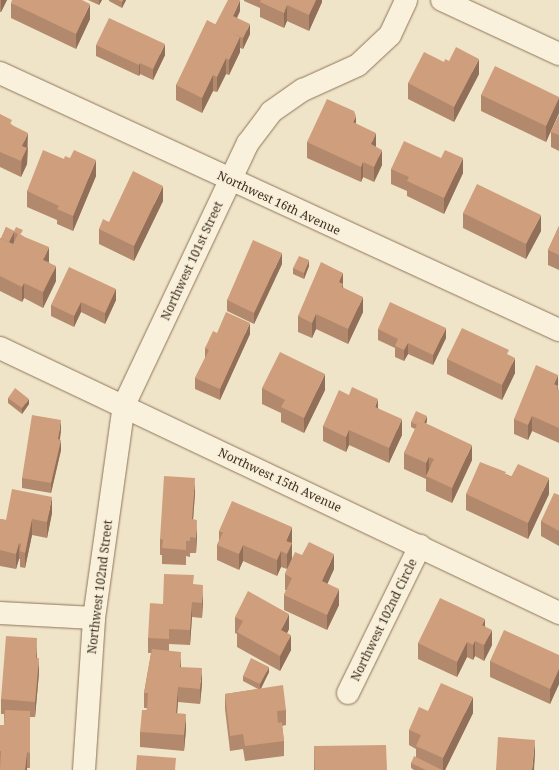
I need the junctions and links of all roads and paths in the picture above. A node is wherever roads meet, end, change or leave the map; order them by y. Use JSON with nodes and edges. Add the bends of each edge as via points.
{"nodes":[{"id":1,"x":406,"y":0,"type":"edge"},
{"id":2,"x":442,"y":0,"type":"edge"},
{"id":3,"x":559,"y":54,"type":"edge"},
{"id":4,"x":0,"y":73,"type":"edge"},
{"id":5,"x":230,"y":181,"type":"junction"},
{"id":6,"x":559,"y":330,"type":"edge"},
{"id":7,"x":0,"y":348,"type":"edge"},
{"id":8,"x":124,"y":405,"type":"junction"},
{"id":9,"x":420,"y":546,"type":"junction"},
{"id":10,"x":559,"y":612,"type":"edge"},
{"id":11,"x":0,"y":613,"type":"edge"},
{"id":12,"x":94,"y":618,"type":"junction"},
{"id":13,"x":348,"y":693,"type":"dead end"},
{"id":14,"x":84,"y":770,"type":"edge"}],
"edges":[{"from":1,"to":5,"type":"street","name":"Northwest 101st Street","via":[[390,35],[358,65],[303,90],[271,112],[248,143]]},
{"from":2,"to":3,"type":"street"},
{"from":4,"to":5,"type":"street","name":"Northwest 16th Avenue"},
{"from":5,"to":6,"type":"street","name":"Northwest 16th Avenue"},
{"from":5,"to":8,"type":"street","name":"Northwest 101st Street"},
{"from":7,"to":8,"type":"street","name":"Northwest 15th Avenue"},
{"from":8,"to":9,"type":"street","name":"Northwest 15th Avenue"},
{"from":8,"to":12,"type":"street","name":"Northwest 102nd Street"},
{"from":9,"to":10,"type":"street","name":"Northwest 15th Avenue"},
{"from":9,"to":13,"type":"street","name":"Northwest 102nd Circle"},
{"from":11,"to":12,"type":"street"},
{"from":12,"to":14,"type":"street","name":"Northwest 102nd Street"}]}
